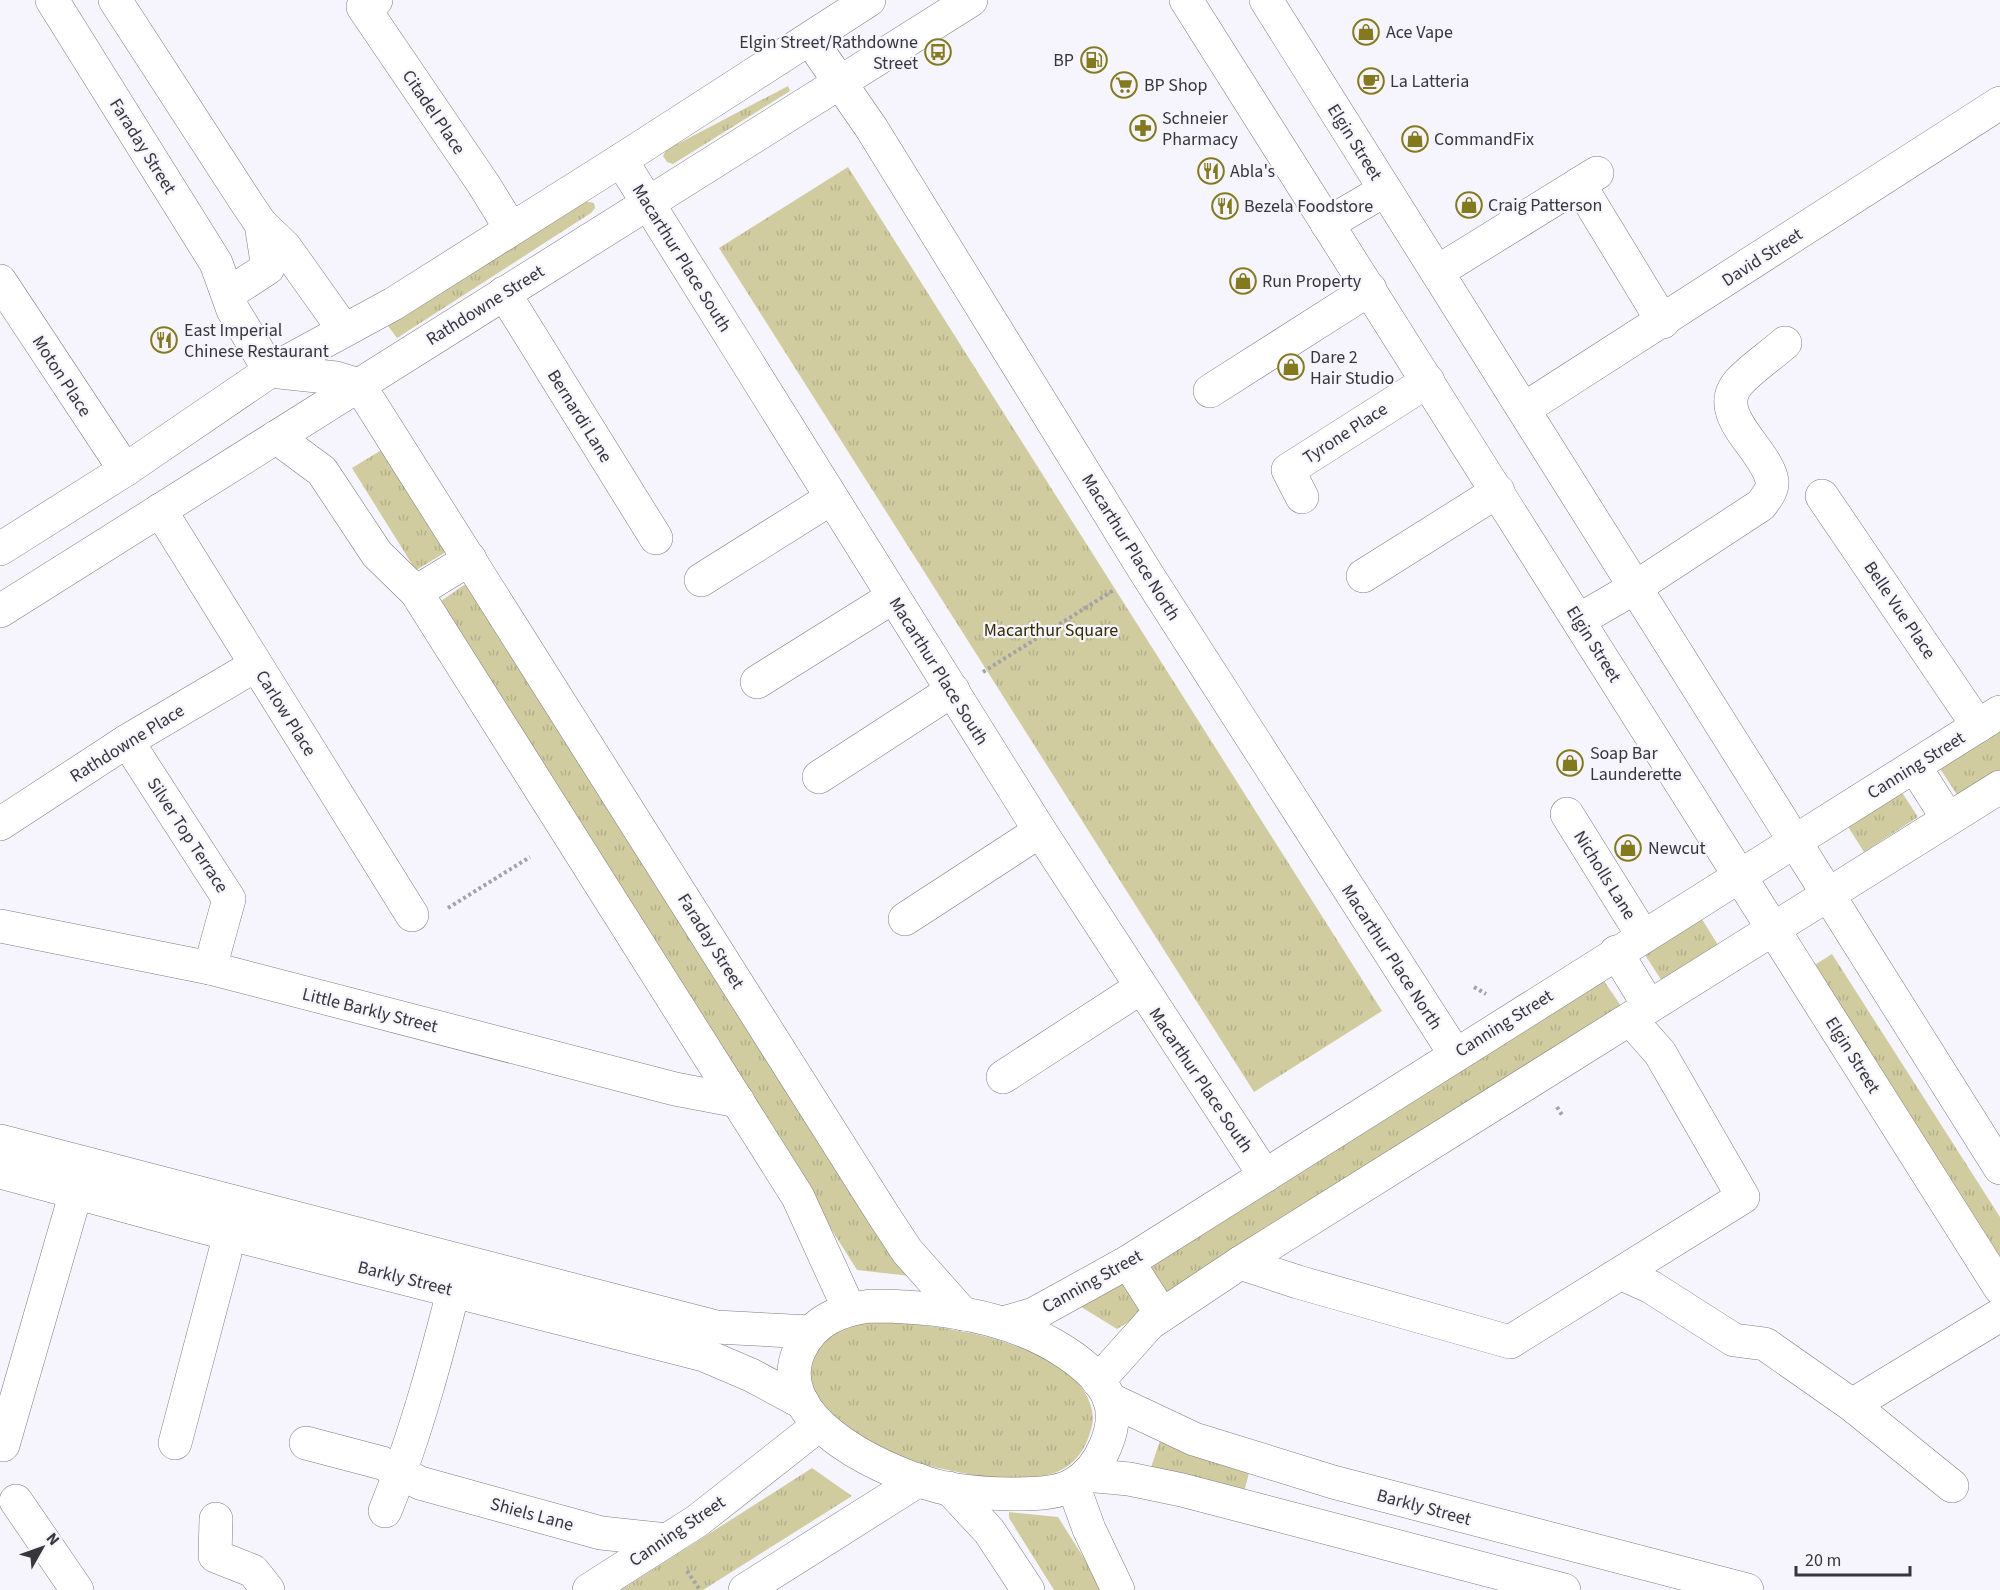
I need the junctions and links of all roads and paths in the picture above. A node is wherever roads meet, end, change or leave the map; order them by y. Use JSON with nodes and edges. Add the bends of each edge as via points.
{"nodes":[{"id":1,"x":52,"y":0,"type":"edge"},
{"id":2,"x":115,"y":0,"type":"edge"},
{"id":3,"x":376,"y":0,"type":"edge"},
{"id":4,"x":971,"y":0,"type":"edge"},
{"id":5,"x":1186,"y":0,"type":"edge"},
{"id":6,"x":856,"y":3,"type":"edge"},
{"id":7,"x":1274,"y":3,"type":"edge"},
{"id":8,"x":810,"y":39,"type":"junction"},
{"id":9,"x":839,"y":83,"type":"junction"},
{"id":10,"x":2000,"y":103,"type":"edge"},
{"id":11,"x":621,"y":160,"type":"junction"},
{"id":12,"x":1385,"y":190,"type":"junction"},
{"id":13,"x":648,"y":202,"type":"junction"},
{"id":14,"x":261,"y":224,"type":"junction"},
{"id":15,"x":1327,"y":224,"type":"junction"},
{"id":16,"x":511,"y":230,"type":"junction"},
{"id":17,"x":1437,"y":272,"type":"junction"},
{"id":18,"x":0,"y":281,"type":"edge"},
{"id":19,"x":1370,"y":289,"type":"junction"},
{"id":20,"x":504,"y":293,"type":"junction"},
{"id":21,"x":228,"y":294,"type":"junction"},
{"id":22,"x":1663,"y":322,"type":"junction"},
{"id":23,"x":344,"y":330,"type":"junction"},
{"id":24,"x":1785,"y":343,"type":"dead end"},
{"id":25,"x":270,"y":371,"type":"junction"},
{"id":26,"x":1428,"y":381,"type":"junction"},
{"id":27,"x":359,"y":385,"type":"junction"},
{"id":28,"x":1209,"y":392,"type":"dead end"},
{"id":29,"x":1524,"y":409,"type":"junction"},
{"id":30,"x":276,"y":438,"type":"junction"},
{"id":31,"x":125,"y":470,"type":"junction"},
{"id":32,"x":1498,"y":491,"type":"junction"},
{"id":33,"x":1822,"y":496,"type":"dead end"},
{"id":34,"x":1302,"y":497,"type":"dead end"},
{"id":35,"x":830,"y":499,"type":"junction"},
{"id":36,"x":160,"y":510,"type":"junction"},
{"id":37,"x":656,"y":538,"type":"dead end"},
{"id":38,"x":0,"y":549,"type":"edge"},
{"id":39,"x":470,"y":559,"type":"junction"},
{"id":40,"x":1145,"y":571,"type":"junction"},
{"id":41,"x":1363,"y":576,"type":"dead end"},
{"id":42,"x":701,"y":580,"type":"dead end"},
{"id":43,"x":1636,"y":587,"type":"junction"},
{"id":44,"x":416,"y":592,"type":"junction"},
{"id":45,"x":893,"y":597,"type":"junction"},
{"id":46,"x":0,"y":611,"type":"edge"},
{"id":47,"x":1579,"y":620,"type":"junction"},
{"id":48,"x":256,"y":665,"type":"junction"},
{"id":49,"x":758,"y":682,"type":"dead end"},
{"id":50,"x":953,"y":690,"type":"junction"},
{"id":51,"x":1989,"y":719,"type":"edge"},
{"id":52,"x":128,"y":741,"type":"junction"},
{"id":53,"x":1915,"y":767,"type":"junction"},
{"id":54,"x":819,"y":777,"type":"dead end"},
{"id":55,"x":2000,"y":787,"type":"edge"},
{"id":56,"x":1567,"y":814,"type":"dead end"},
{"id":57,"x":1948,"y":819,"type":"junction"},
{"id":58,"x":0,"y":824,"type":"edge"},
{"id":59,"x":1040,"y":831,"type":"junction"},
{"id":60,"x":1794,"y":840,"type":"junction"},
{"id":61,"x":530,"y":857,"type":"dead end"},
{"id":62,"x":1739,"y":875,"type":"junction"},
{"id":63,"x":1828,"y":893,"type":"junction"},
{"id":64,"x":412,"y":915,"type":"joint"},
{"id":65,"x":905,"y":919,"type":"dead end"},
{"id":66,"x":0,"y":926,"type":"edge"},
{"id":67,"x":1773,"y":929,"type":"junction"},
{"id":68,"x":1643,"y":936,"type":"junction"},
{"id":69,"x":1616,"y":952,"type":"junction"},
{"id":70,"x":210,"y":969,"type":"junction"},
{"id":71,"x":1140,"y":988,"type":"junction"},
{"id":72,"x":1639,"y":1012,"type":"junction"},
{"id":73,"x":1455,"y":1054,"type":"junction"},
{"id":74,"x":1003,"y":1077,"type":"dead end"},
{"id":75,"x":738,"y":1101,"type":"junction"},
{"id":76,"x":0,"y":1141,"type":"edge"},
{"id":77,"x":2000,"y":1168,"type":"edge"},
{"id":78,"x":0,"y":1172,"type":"edge"},
{"id":79,"x":1265,"y":1176,"type":"junction"},
{"id":80,"x":76,"y":1192,"type":"junction"},
{"id":81,"x":230,"y":1234,"type":"junction"},
{"id":82,"x":1128,"y":1262,"type":"junction"},
{"id":83,"x":1240,"y":1263,"type":"junction"},
{"id":84,"x":1622,"y":1274,"type":"junction"},
{"id":85,"x":457,"y":1276,"type":"junction"},
{"id":86,"x":2000,"y":1288,"type":"edge"},
{"id":87,"x":849,"y":1309,"type":"junction"},
{"id":88,"x":963,"y":1314,"type":"junction"},
{"id":89,"x":1162,"y":1315,"type":"junction"},
{"id":90,"x":2000,"y":1315,"type":"edge"},
{"id":91,"x":1003,"y":1323,"type":"junction"},
{"id":92,"x":811,"y":1332,"type":"junction"},
{"id":93,"x":1104,"y":1390,"type":"junction"},
{"id":94,"x":1852,"y":1406,"type":"junction"},
{"id":95,"x":811,"y":1414,"type":"junction"},
{"id":96,"x":175,"y":1443,"type":"dead end"},
{"id":97,"x":306,"y":1443,"type":"dead end"},
{"id":98,"x":3,"y":1446,"type":"dead end"},
{"id":99,"x":400,"y":1474,"type":"junction"},
{"id":100,"x":1079,"y":1480,"type":"junction"},
{"id":101,"x":934,"y":1484,"type":"junction"},
{"id":102,"x":1952,"y":1486,"type":"dead end"},
{"id":103,"x":16,"y":1501,"type":"dead end"},
{"id":104,"x":385,"y":1511,"type":"dead end"},
{"id":105,"x":216,"y":1519,"type":"dead end"},
{"id":106,"x":667,"y":1540,"type":"junction"},
{"id":107,"x":77,"y":1590,"type":"edge"},
{"id":108,"x":268,"y":1590,"type":"edge"},
{"id":109,"x":589,"y":1590,"type":"edge"},
{"id":110,"x":745,"y":1590,"type":"edge"},
{"id":111,"x":1028,"y":1590,"type":"edge"},
{"id":112,"x":1118,"y":1590,"type":"edge"},
{"id":113,"x":1564,"y":1590,"type":"edge"},
{"id":114,"x":1747,"y":1590,"type":"edge"}],
"edges":[{"from":1,"to":21,"type":"street","name":"Faraday Street","via":[[216,263]]},
{"from":2,"to":14,"type":"street"},
{"from":3,"to":16,"type":"street","name":"Citadel Place","via":[[363,8],[484,184]]},
{"from":4,"to":9,"type":"street","name":"Rathdowne Street"},
{"from":5,"to":15,"type":"street","name":"Elgin Street"},
{"from":6,"to":8,"type":"street"},
{"from":7,"to":12,"type":"street","name":"Elgin Street"},
{"from":8,"to":9,"type":"street","name":"Macarthur Place North"},
{"from":8,"to":11,"type":"street"},
{"from":9,"to":13,"type":"street","name":"Rathdowne Street"},
{"from":9,"to":40,"type":"street","name":"Macarthur Place North","via":[[872,129]]},
{"from":10,"to":22,"type":"street","name":"David Street"},
{"from":11,"to":13,"type":"street","name":"Macarthur Place South"},
{"from":11,"to":16,"type":"street"},
{"from":12,"to":15,"type":"street"},
{"from":12,"to":17,"type":"street","name":"Elgin Street"},
{"from":13,"to":20,"type":"street","name":"Rathdowne Street"},
{"from":13,"to":35,"type":"street","name":"Macarthur Place South"},
{"from":14,"to":21,"type":"street","via":[[268,268]]},
{"from":14,"to":23,"type":"street","via":[[285,248]]},
{"from":15,"to":19,"type":"street","name":"Elgin Street"},
{"from":16,"to":23,"type":"street"},
{"from":17,"to":22,"type":"street","via":[[1588,178]]},
{"from":17,"to":29,"type":"street","name":"Elgin Street"},
{"from":18,"to":31,"type":"street","name":"Moton Place"},
{"from":19,"to":26,"type":"street","name":"Elgin Street"},
{"from":19,"to":28,"type":"street"},
{"from":20,"to":27,"type":"street","name":"Rathdowne Street"},
{"from":20,"to":37,"type":"street","name":"Bernardi Lane"},
{"from":21,"to":25,"type":"street","name":"Faraday Street","via":[[233,310]]},
{"from":22,"to":29,"type":"street","name":"David Street"},
{"from":23,"to":25,"type":"street"},
{"from":24,"to":43,"type":"street","via":[[1737,383],[1731,400],[1732,415],[1767,465],[1772,482],[1770,494],[1761,506]]},
{"from":25,"to":27,"type":"street","via":[[336,378]]},
{"from":25,"to":31,"type":"street"},
{"from":26,"to":32,"type":"street","name":"Elgin Street"},
{"from":26,"to":34,"type":"street","name":"Tyrone Place","via":[[1288,470]]},
{"from":27,"to":30,"type":"street","name":"Rathdowne Street"},
{"from":27,"to":39,"type":"street","name":"Faraday Street"},
{"from":29,"to":43,"type":"street","name":"Elgin Street"},
{"from":30,"to":36,"type":"street","name":"Rathdowne Street"},
{"from":30,"to":44,"type":"street","via":[[322,471],[377,554]]},
{"from":31,"to":36,"type":"street","name":"Moton Place"},
{"from":31,"to":38,"type":"street"},
{"from":32,"to":41,"type":"street"},
{"from":32,"to":47,"type":"street","name":"Elgin Street"},
{"from":33,"to":51,"type":"street","name":"Belle Vue Place"},
{"from":35,"to":42,"type":"street"},
{"from":35,"to":45,"type":"street","name":"Macarthur Place South"},
{"from":36,"to":46,"type":"street","name":"Rathdowne Street"},
{"from":36,"to":48,"type":"street","name":"Carlow Place"},
{"from":39,"to":44,"type":"street"},
{"from":39,"to":88,"type":"street","name":"Faraday Street","via":[[884,1216],[907,1251]]},
{"from":40,"to":50,"type":"path"},
{"from":40,"to":73,"type":"street","name":"Macarthur Place North"},
{"from":43,"to":47,"type":"street"},
{"from":43,"to":60,"type":"street","name":"Elgin Street"},
{"from":44,"to":75,"type":"street"},
{"from":45,"to":49,"type":"street"},
{"from":45,"to":50,"type":"street","name":"Macarthur Place South"},
{"from":47,"to":62,"type":"street","name":"Elgin Street"},
{"from":48,"to":52,"type":"street","name":"Rathdowne Place"},
{"from":48,"to":64,"type":"street","name":"Carlow Place"},
{"from":50,"to":54,"type":"street"},
{"from":50,"to":59,"type":"street","name":"Macarthur Place South"},
{"from":51,"to":53,"type":"street","name":"Canning Street"},
{"from":52,"to":58,"type":"street","name":"Rathdowne Place"},
{"from":52,"to":70,"type":"street","name":"Silver Top Terrace","via":[[229,899]]},
{"from":53,"to":57,"type":"street"},
{"from":53,"to":60,"type":"street","name":"Canning Street"},
{"from":55,"to":57,"type":"street"},
{"from":56,"to":68,"type":"street","name":"Nicholls Lane"},
{"from":57,"to":63,"type":"street"},
{"from":59,"to":65,"type":"street"},
{"from":59,"to":71,"type":"street","name":"Macarthur Place South"},
{"from":60,"to":62,"type":"street","name":"Canning Street"},
{"from":60,"to":63,"type":"street","name":"Elgin Street"},
{"from":61,"to":64,"type":"path","via":[[440,913]]},
{"from":62,"to":67,"type":"street","name":"Elgin Street"},
{"from":62,"to":68,"type":"street","name":"Canning Street"},
{"from":63,"to":67,"type":"street"},
{"from":63,"to":77,"type":"street","name":"Elgin Street"},
{"from":66,"to":70,"type":"street","name":"Little Barkly Street"},
{"from":67,"to":72,"type":"street"},
{"from":67,"to":86,"type":"street","name":"Elgin Street"},
{"from":68,"to":69,"type":"street","name":"Canning Street"},
{"from":69,"to":72,"type":"street"},
{"from":69,"to":73,"type":"street","name":"Canning Street"},
{"from":70,"to":75,"type":"street","name":"Little Barkly Street","via":[[675,1089]]},
{"from":71,"to":74,"type":"street"},
{"from":71,"to":79,"type":"street","name":"Macarthur Place South"},
{"from":72,"to":83,"type":"street"},
{"from":72,"to":84,"type":"street","via":[[1743,1197]]},
{"from":73,"to":79,"type":"street","name":"Canning Street"},
{"from":75,"to":87,"type":"street","via":[[798,1197]]},
{"from":76,"to":85,"type":"street","name":"Barkly Street"},
{"from":78,"to":80,"type":"street","name":"Barkly Street"},
{"from":79,"to":82,"type":"street","name":"Canning Street"},
{"from":80,"to":81,"type":"street","name":"Barkly Street"},
{"from":80,"to":98,"type":"street"},
{"from":81,"to":85,"type":"street","name":"Barkly Street"},
{"from":81,"to":96,"type":"street"},
{"from":82,"to":89,"type":"street"},
{"from":82,"to":91,"type":"street","name":"Canning Street","via":[[1034,1314]]},
{"from":83,"to":84,"type":"street","via":[[1510,1342]]},
{"from":83,"to":89,"type":"street"},
{"from":84,"to":94,"type":"street","via":[[1651,1287],[1734,1340],[1764,1344]]},
{"from":85,"to":92,"type":"street","name":"Barkly Street","via":[[716,1327]]},
{"from":85,"to":95,"type":"street","name":"Barkly Street","via":[[704,1355],[751,1375]]},
{"from":85,"to":99,"type":"street"},
{"from":87,"to":88,"type":"street","name":"Barkly Street","via":[[889,1306]]},
{"from":87,"to":92,"type":"street"},
{"from":88,"to":91,"type":"street","name":"Barkly Street"},
{"from":89,"to":93,"type":"street","via":[[1139,1333]]},
{"from":90,"to":94,"type":"street"},
{"from":91,"to":93,"type":"street","name":"Barkly Street","via":[[1065,1353]]},
{"from":92,"to":95,"type":"street","via":[[794,1366],[794,1378]]},
{"from":93,"to":100,"type":"street","via":[[1110,1431],[1098,1461]]},
{"from":93,"to":114,"type":"street","name":"Barkly Street","via":[[1194,1439],[1333,1482]]},
{"from":94,"to":102,"type":"street"},
{"from":95,"to":101,"type":"street","name":"Barkly Street","via":[[854,1450]]},
{"from":95,"to":106,"type":"street","name":"Canning Street","via":[[697,1521]]},
{"from":97,"to":99,"type":"street","name":"Shiels Lane","via":[[382,1463]]},
{"from":99,"to":104,"type":"street"},
{"from":99,"to":106,"type":"street","name":"Shiels Lane","via":[[420,1483],[601,1533]]},
{"from":100,"to":101,"type":"street","via":[[1056,1491],[1012,1494]]},
{"from":100,"to":112,"type":"street","via":[[1089,1529]]},
{"from":100,"to":113,"type":"street","via":[[1129,1479],[1171,1487]]},
{"from":101,"to":110,"type":"street"},
{"from":101,"to":111,"type":"street","via":[[989,1531]]},
{"from":103,"to":107,"type":"street"},
{"from":105,"to":108,"type":"street","via":[[215,1556],[253,1571]]},
{"from":106,"to":109,"type":"street","name":"Canning Street"}]}
